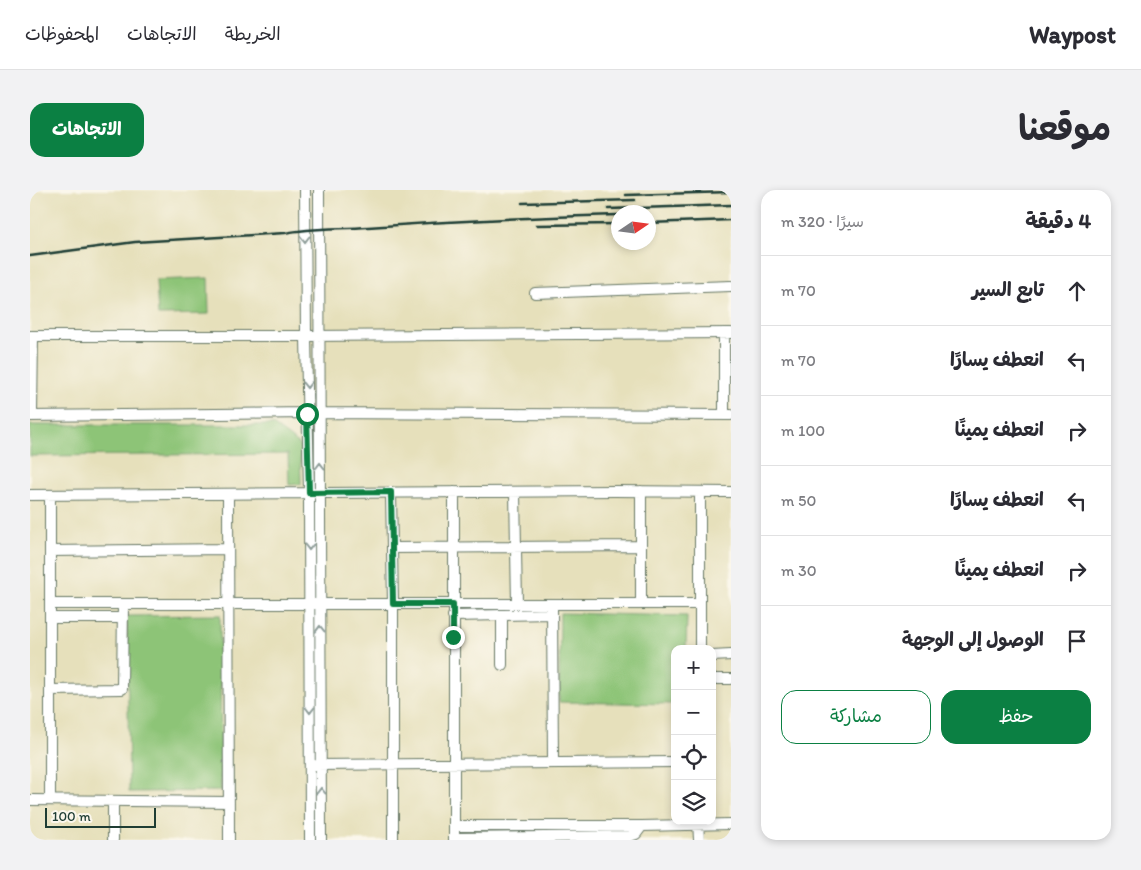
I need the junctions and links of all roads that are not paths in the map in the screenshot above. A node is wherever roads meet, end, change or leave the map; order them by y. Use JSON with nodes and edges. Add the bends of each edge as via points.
{"nodes":[{"id":1,"x":305,"y":190,"type":"edge"},
{"id":2,"x":319,"y":190,"type":"edge"},
{"id":3,"x":731,"y":286,"type":"edge"},
{"id":4,"x":535,"y":293,"type":"dead end"},
{"id":5,"x":728,"y":333,"type":"edge"},
{"id":6,"x":32,"y":336,"type":"edge"},
{"id":7,"x":306,"y":336,"type":"junction"},
{"id":8,"x":320,"y":336,"type":"junction"},
{"id":9,"x":307,"y":414,"type":"junction"},
{"id":10,"x":320,"y":414,"type":"junction"},
{"id":11,"x":727,"y":415,"type":"edge"},
{"id":12,"x":31,"y":416,"type":"edge"},
{"id":13,"x":641,"y":491,"type":"junction"},
{"id":14,"x":391,"y":492,"type":"junction"},
{"id":15,"x":454,"y":492,"type":"junction"},
{"id":16,"x":515,"y":492,"type":"junction"},
{"id":17,"x":700,"y":492,"type":"junction"},
{"id":18,"x":731,"y":492,"type":"edge"},
{"id":19,"x":309,"y":493,"type":"junction"},
{"id":20,"x":320,"y":493,"type":"junction"},
{"id":21,"x":228,"y":494,"type":"junction"},
{"id":22,"x":30,"y":495,"type":"edge"},
{"id":23,"x":50,"y":495,"type":"junction"},
{"id":24,"x":641,"y":546,"type":"junction"},
{"id":25,"x":454,"y":547,"type":"junction"},
{"id":26,"x":517,"y":547,"type":"junction"},
{"id":27,"x":392,"y":548,"type":"junction"},
{"id":28,"x":228,"y":549,"type":"junction"},
{"id":29,"x":50,"y":551,"type":"junction"},
{"id":30,"x":50,"y":604,"type":"junction"},
{"id":31,"x":124,"y":604,"type":"junction"},
{"id":32,"x":228,"y":604,"type":"junction"},
{"id":33,"x":315,"y":604,"type":"junction"},
{"id":34,"x":393,"y":604,"type":"junction"},
{"id":35,"x":453,"y":604,"type":"junction"},
{"id":36,"x":518,"y":604,"type":"junction"},
{"id":37,"x":641,"y":604,"type":"junction"},
{"id":38,"x":700,"y":604,"type":"junction"},
{"id":39,"x":552,"y":609,"type":"junction"},
{"id":40,"x":502,"y":615,"type":"junction"},
{"id":41,"x":453,"y":616,"type":"junction"},
{"id":42,"x":50,"y":618,"type":"junction"},
{"id":43,"x":123,"y":618,"type":"junction"},
{"id":44,"x":700,"y":645,"type":"edge"},
{"id":45,"x":716,"y":656,"type":"edge"},
{"id":46,"x":731,"y":656,"type":"edge"},
{"id":47,"x":502,"y":665,"type":"dead end"},
{"id":48,"x":731,"y":679,"type":"edge"},
{"id":49,"x":716,"y":680,"type":"edge"},
{"id":50,"x":50,"y":690,"type":"junction"},
{"id":51,"x":671,"y":762,"type":"edge"},
{"id":52,"x":553,"y":763,"type":"junction"},
{"id":53,"x":393,"y":764,"type":"junction"},
{"id":54,"x":453,"y":764,"type":"junction"},
{"id":55,"x":310,"y":765,"type":"junction"},
{"id":56,"x":321,"y":765,"type":"junction"},
{"id":57,"x":30,"y":800,"type":"edge"},
{"id":58,"x":50,"y":800,"type":"junction"},
{"id":59,"x":113,"y":801,"type":"junction"},
{"id":60,"x":229,"y":802,"type":"junction"},
{"id":61,"x":671,"y":824,"type":"edge"},
{"id":62,"x":716,"y":824,"type":"edge"},
{"id":63,"x":731,"y":824,"type":"edge"},
{"id":64,"x":698,"y":825,"type":"edge"},
{"id":65,"x":454,"y":826,"type":"junction"},
{"id":66,"x":642,"y":826,"type":"junction"},
{"id":67,"x":454,"y":839,"type":"edge"},
{"id":68,"x":113,"y":840,"type":"edge"},
{"id":69,"x":229,"y":840,"type":"edge"},
{"id":70,"x":310,"y":840,"type":"edge"},
{"id":71,"x":321,"y":840,"type":"edge"},
{"id":72,"x":393,"y":840,"type":"edge"},
{"id":73,"x":698,"y":840,"type":"edge"}],
"edges":[{"from":1,"to":7,"type":"street","one_way":true},
{"from":2,"to":8,"type":"street"},
{"from":3,"to":4,"type":"street"},
{"from":5,"to":8,"type":"street"},
{"from":5,"to":11,"type":"street"},
{"from":6,"to":7,"type":"street"},
{"from":6,"to":12,"type":"street"},
{"from":7,"to":8,"type":"street"},
{"from":7,"to":9,"type":"street","one_way":true},
{"from":8,"to":10,"type":"street"},
{"from":9,"to":10,"type":"street"},
{"from":9,"to":12,"type":"street"},
{"from":9,"to":19,"type":"street"},
{"from":10,"to":11,"type":"street"},
{"from":20,"to":10,"type":"street","one_way":true},
{"from":13,"to":16,"type":"street"},
{"from":13,"to":17,"type":"street"},
{"from":13,"to":24,"type":"street"},
{"from":14,"to":15,"type":"street"},
{"from":14,"to":20,"type":"street"},
{"from":14,"to":27,"type":"street"},
{"from":15,"to":16,"type":"street"},
{"from":15,"to":25,"type":"street"},
{"from":16,"to":26,"type":"street"},
{"from":17,"to":18,"type":"street"},
{"from":17,"to":38,"type":"street"},
{"from":19,"to":20,"type":"street"},
{"from":19,"to":21,"type":"street"},
{"from":19,"to":33,"type":"street","one_way":true},
{"from":20,"to":33,"type":"street"},
{"from":21,"to":23,"type":"street"},
{"from":21,"to":28,"type":"street"},
{"from":22,"to":23,"type":"street"},
{"from":23,"to":29,"type":"street"},
{"from":24,"to":26,"type":"street"},
{"from":24,"to":37,"type":"street"},
{"from":25,"to":26,"type":"street"},
{"from":25,"to":27,"type":"street"},
{"from":25,"to":35,"type":"street"},
{"from":26,"to":36,"type":"street"},
{"from":27,"to":34,"type":"street"},
{"from":28,"to":29,"type":"street"},
{"from":28,"to":32,"type":"street"},
{"from":29,"to":30,"type":"street"},
{"from":30,"to":31,"type":"street"},
{"from":30,"to":42,"type":"street"},
{"from":31,"to":32,"type":"street"},
{"from":31,"to":43,"type":"street"},
{"from":32,"to":33,"type":"street"},
{"from":32,"to":60,"type":"street"},
{"from":33,"to":34,"type":"street"},
{"from":33,"to":55,"type":"street","one_way":true},
{"from":56,"to":33,"type":"street","one_way":true},
{"from":34,"to":35,"type":"street"},
{"from":34,"to":53,"type":"street"},
{"from":35,"to":36,"type":"street"},
{"from":35,"to":41,"type":"street"},
{"from":36,"to":39,"type":"street"},
{"from":37,"to":38,"type":"street"},
{"from":37,"to":39,"type":"street"},
{"from":38,"to":44,"type":"street"},
{"from":39,"to":40,"type":"street"},
{"from":39,"to":52,"type":"street"},
{"from":40,"to":41,"type":"street"},
{"from":40,"to":47,"type":"street"},
{"from":41,"to":54,"type":"street"},
{"from":42,"to":43,"type":"street"},
{"from":42,"to":50,"type":"street"},
{"from":43,"to":50,"type":"street","via":[[122,689]]},
{"from":45,"to":46,"type":"street"},
{"from":48,"to":49,"type":"street"},
{"from":50,"to":58,"type":"street"},
{"from":51,"to":52,"type":"street"},
{"from":52,"to":54,"type":"street"},
{"from":53,"to":54,"type":"street"},
{"from":53,"to":56,"type":"street"},
{"from":53,"to":72,"type":"street"},
{"from":54,"to":65,"type":"street"},
{"from":55,"to":56,"type":"street"},
{"from":55,"to":70,"type":"street"},
{"from":71,"to":56,"type":"street","one_way":true},
{"from":57,"to":58,"type":"street"},
{"from":58,"to":59,"type":"street"},
{"from":59,"to":60,"type":"street"},
{"from":59,"to":68,"type":"street"},
{"from":60,"to":69,"type":"street"},
{"from":61,"to":66,"type":"street"},
{"from":62,"to":63,"type":"street"},
{"from":64,"to":73,"type":"street"},
{"from":65,"to":66,"type":"street"},
{"from":65,"to":67,"type":"street"},
{"from":66,"to":67,"type":"street","via":[[630,836]]}]}
